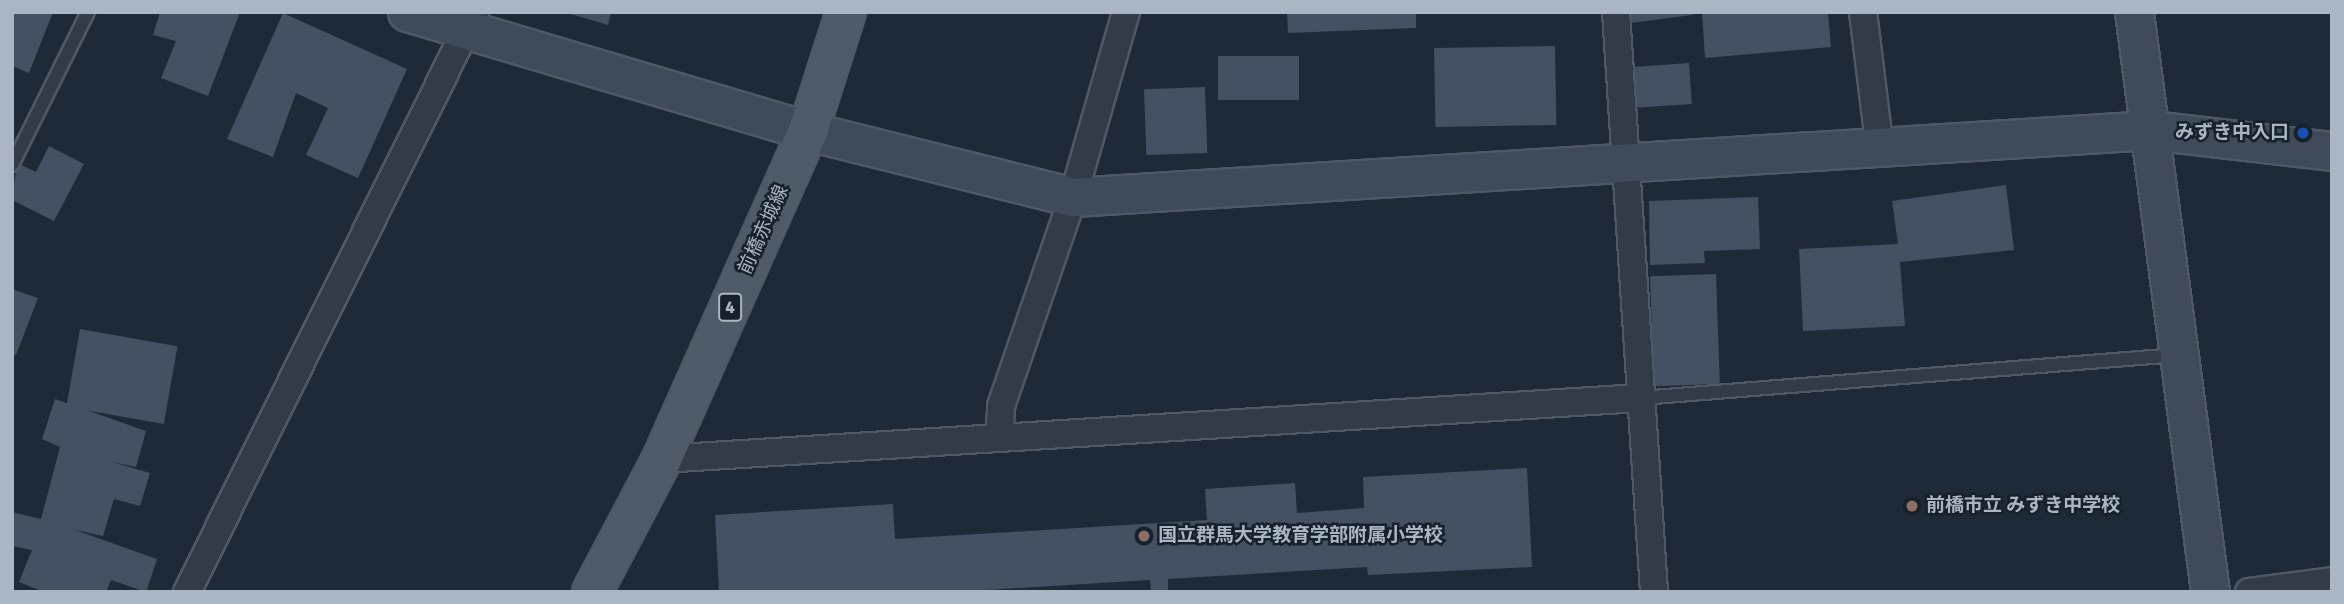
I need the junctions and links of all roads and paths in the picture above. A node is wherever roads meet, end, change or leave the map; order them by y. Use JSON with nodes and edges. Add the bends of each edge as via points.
{"nodes":[{"id":1,"x":88,"y":12,"type":"edge"},
{"id":2,"x":407,"y":12,"type":"edge"},
{"id":3,"x":846,"y":12,"type":"edge"},
{"id":4,"x":1126,"y":12,"type":"edge"},
{"id":5,"x":1616,"y":12,"type":"edge"},
{"id":6,"x":1863,"y":12,"type":"edge"},
{"id":7,"x":2134,"y":12,"type":"edge"},
{"id":8,"x":472,"y":21,"type":"edge"},
{"id":9,"x":2151,"y":130,"type":"junction"},
{"id":10,"x":808,"y":131,"type":"junction"},
{"id":11,"x":1880,"y":150,"type":"junction"},
{"id":12,"x":2332,"y":151,"type":"edge"},
{"id":13,"x":12,"y":165,"type":"edge"},
{"id":14,"x":1630,"y":166,"type":"junction"},
{"id":15,"x":1073,"y":197,"type":"junction"},
{"id":16,"x":2180,"y":355,"type":"junction"},
{"id":17,"x":1641,"y":398,"type":"junction"},
{"id":18,"x":999,"y":438,"type":"junction"},
{"id":19,"x":662,"y":459,"type":"junction"},
{"id":20,"x":2332,"y":581,"type":"edge"},
{"id":21,"x":187,"y":592,"type":"edge"},
{"id":22,"x":592,"y":592,"type":"edge"},
{"id":23,"x":1654,"y":592,"type":"edge"},
{"id":24,"x":2210,"y":592,"type":"edge"},
{"id":25,"x":2249,"y":592,"type":"edge"}],
"edges":[{"from":1,"to":13,"type":"lane"},
{"from":2,"to":8,"type":"street"},
{"from":3,"to":10,"type":"main road","name":"前橋赤城線","number":"4"},
{"from":4,"to":15,"type":"street"},
{"from":5,"to":14,"type":"street"},
{"from":6,"to":11,"type":"street"},
{"from":7,"to":9,"type":"street"},
{"from":8,"to":10,"type":"street"},
{"from":8,"to":21,"type":"street"},
{"from":9,"to":11,"type":"street"},
{"from":9,"to":12,"type":"street"},
{"from":9,"to":16,"type":"street"},
{"from":10,"to":15,"type":"street"},
{"from":10,"to":19,"type":"main road","name":"前橋赤城線","number":"4"},
{"from":11,"to":14,"type":"street"},
{"from":14,"to":15,"type":"street"},
{"from":14,"to":17,"type":"street"},
{"from":15,"to":18,"type":"street","via":[[1001,407]]},
{"from":16,"to":17,"type":"lane"},
{"from":16,"to":24,"type":"street"},
{"from":17,"to":18,"type":"street"},
{"from":17,"to":23,"type":"street"},
{"from":18,"to":19,"type":"street"},
{"from":19,"to":22,"type":"main road","name":"前橋赤城線","number":"4"},
{"from":20,"to":25,"type":"street"}]}
